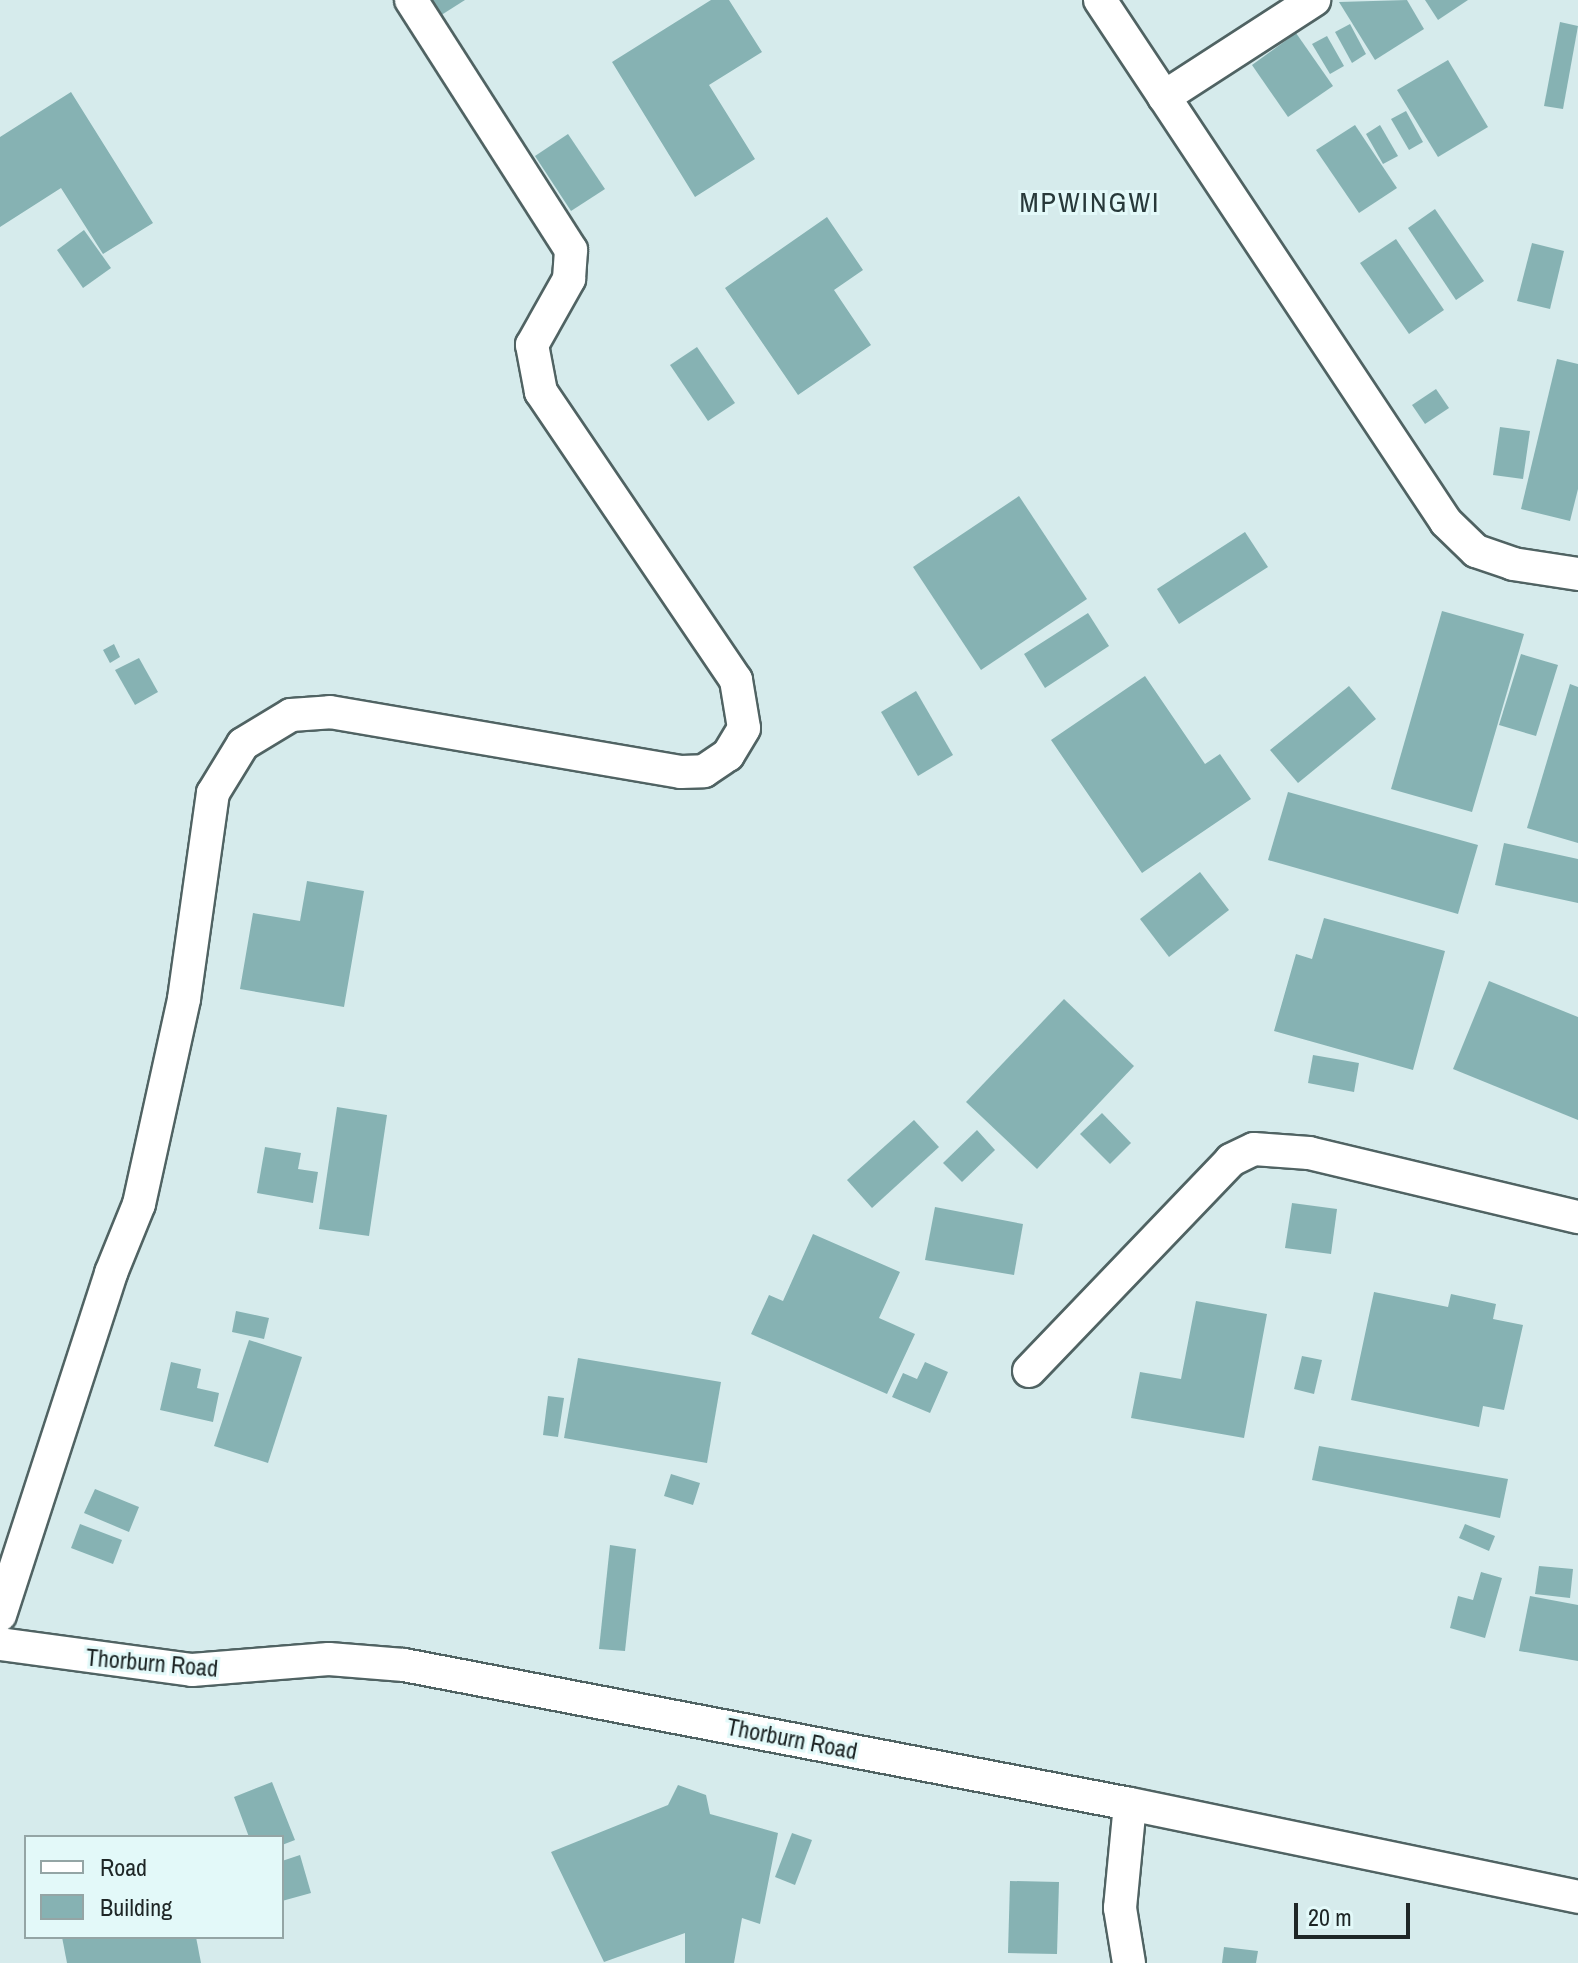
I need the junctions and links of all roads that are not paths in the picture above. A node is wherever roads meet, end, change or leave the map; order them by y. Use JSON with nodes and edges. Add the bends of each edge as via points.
{"nodes":[{"id":1,"x":411,"y":0,"type":"edge"},
{"id":2,"x":1100,"y":0,"type":"edge"},
{"id":3,"x":1314,"y":0,"type":"edge"},
{"id":4,"x":1164,"y":97,"type":"junction"},
{"id":5,"x":1578,"y":574,"type":"edge"},
{"id":6,"x":1578,"y":1217,"type":"edge"},
{"id":7,"x":1029,"y":1371,"type":"dead end"},
{"id":8,"x":0,"y":1615,"type":"edge"},
{"id":9,"x":0,"y":1644,"type":"edge"},
{"id":10,"x":1130,"y":1804,"type":"junction"},
{"id":11,"x":1578,"y":1897,"type":"edge"},
{"id":12,"x":1129,"y":1963,"type":"edge"}],
"edges":[{"from":1,"to":8,"type":"street","via":[[571,250],[574,266],[569,279],[532,345],[541,392],[736,680],[744,728],[728,755],[704,771],[681,772],[330,712],[291,715],[243,744],[213,793],[184,999],[139,1204],[111,1273]]},
{"from":2,"to":4,"type":"street"},
{"from":3,"to":4,"type":"street"},
{"from":4,"to":5,"type":"street","via":[[1446,522],[1476,551],[1513,564]]},
{"from":6,"to":7,"type":"street","via":[[1309,1153],[1254,1149],[1231,1160]]},
{"from":9,"to":10,"type":"street","name":"Thorburn Road","via":[[192,1670],[329,1659],[404,1665]]},
{"from":10,"to":11,"type":"street","name":"Thorburn Road"},
{"from":10,"to":12,"type":"street","via":[[1120,1908]]}]}
